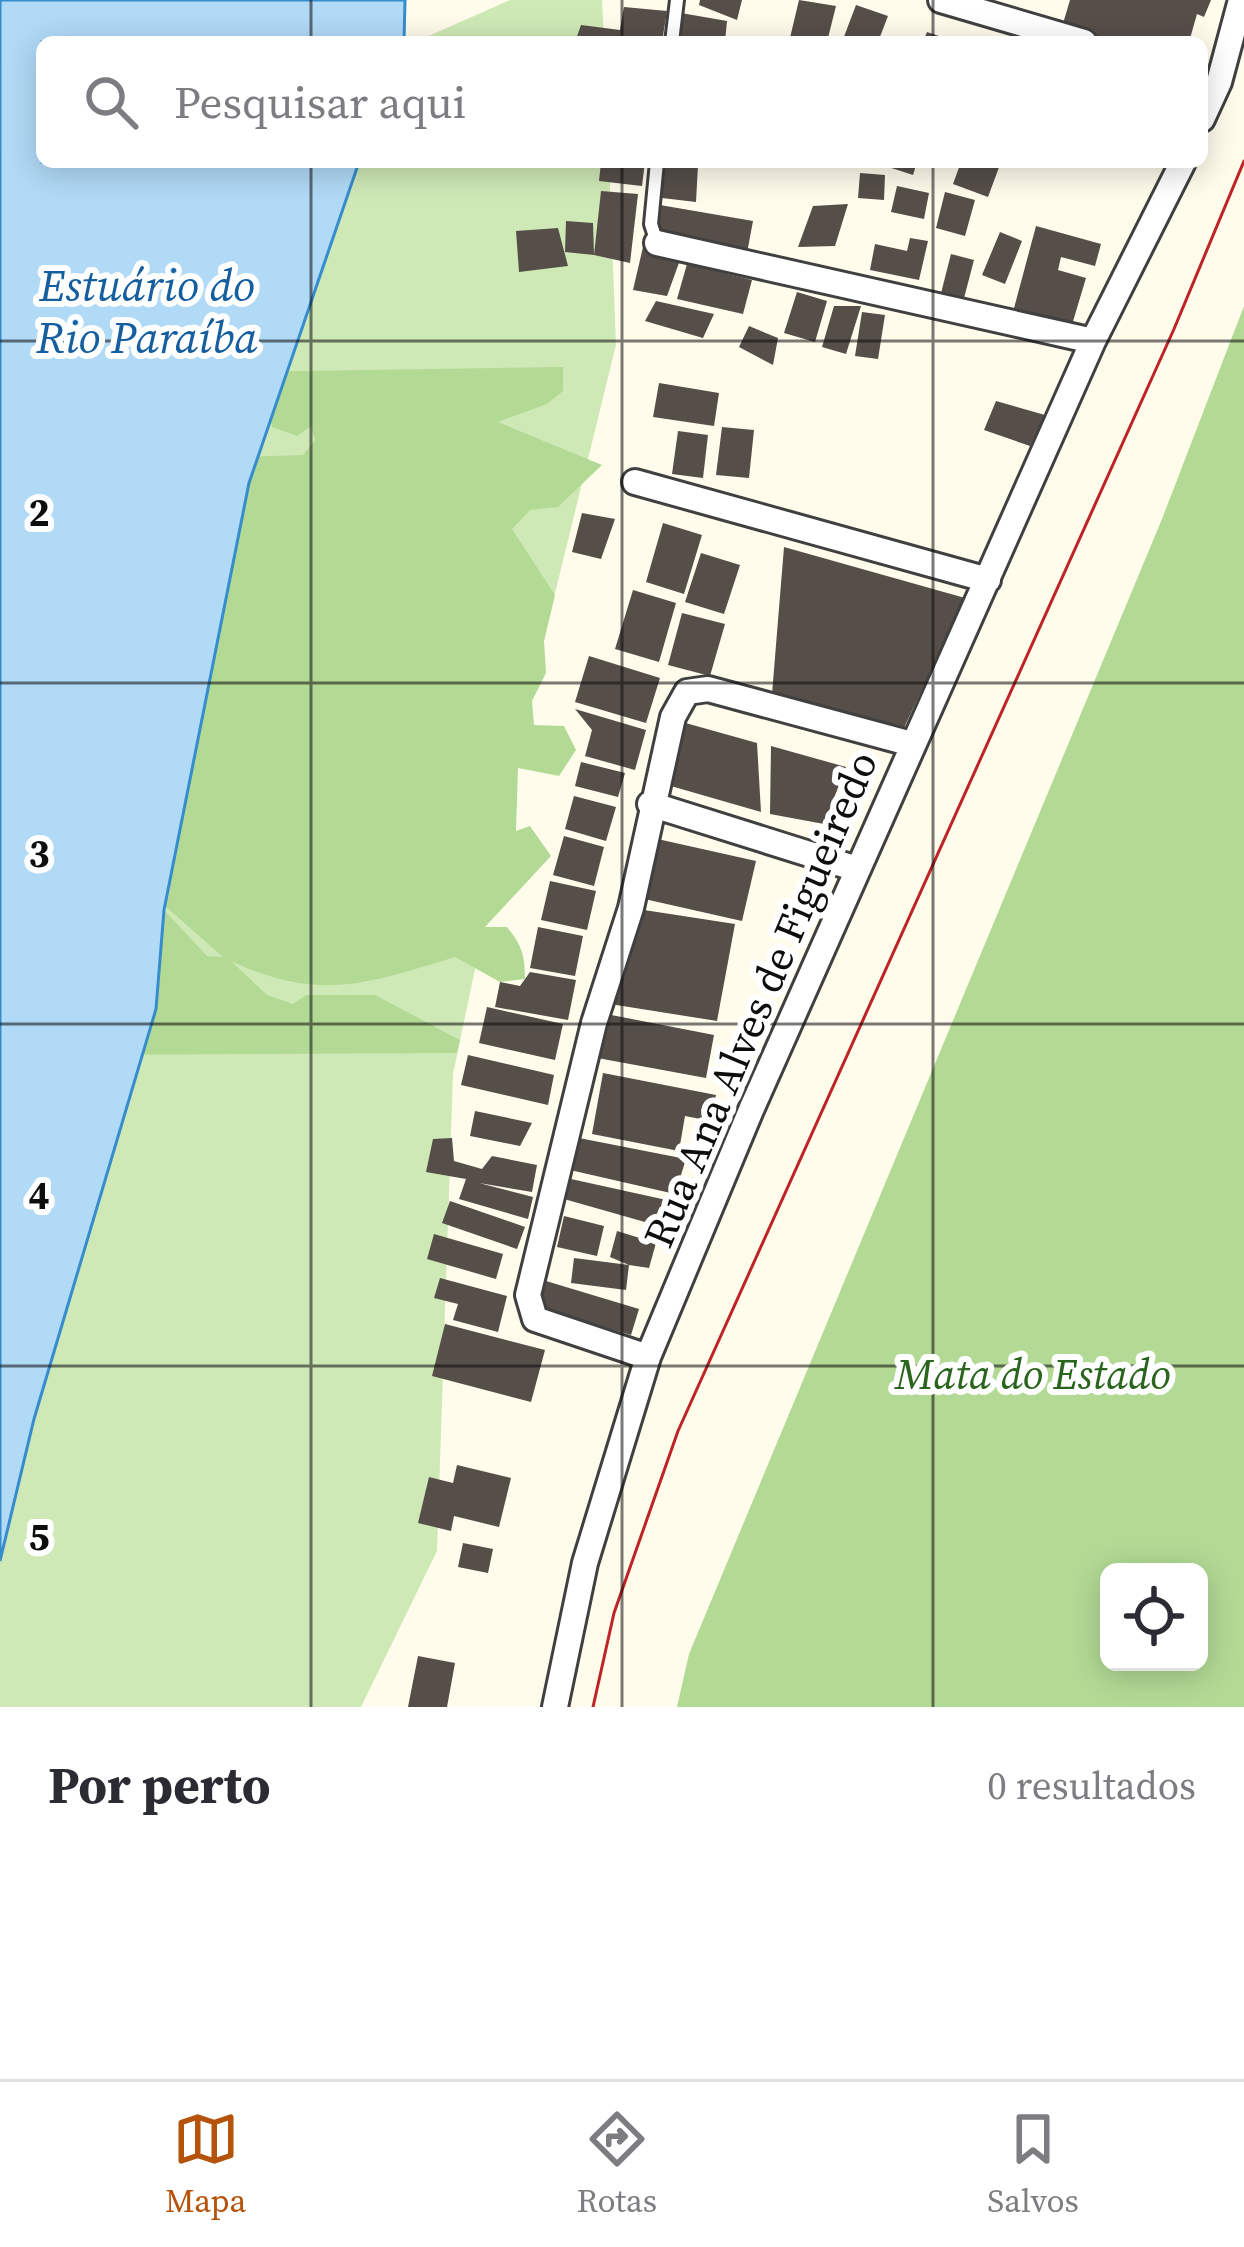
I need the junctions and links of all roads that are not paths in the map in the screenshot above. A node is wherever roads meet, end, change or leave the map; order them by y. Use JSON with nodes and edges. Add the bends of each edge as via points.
{"nodes":[{"id":1,"x":677,"y":0,"type":"edge"},
{"id":2,"x":941,"y":0,"type":"edge"},
{"id":3,"x":1241,"y":0,"type":"edge"},
{"id":4,"x":672,"y":36,"type":"edge"},
{"id":5,"x":1064,"y":36,"type":"edge"},
{"id":6,"x":1211,"y":79,"type":"edge"},
{"id":7,"x":656,"y":168,"type":"edge"},
{"id":8,"x":1180,"y":168,"type":"edge"},
{"id":9,"x":657,"y":243,"type":"joint"},
{"id":10,"x":1093,"y":341,"type":"junction"},
{"id":11,"x":635,"y":482,"type":"dead end"},
{"id":12,"x":988,"y":580,"type":"junction"},
{"id":13,"x":913,"y":744,"type":"junction"},
{"id":14,"x":650,"y":804,"type":"junction"},
{"id":15,"x":857,"y":869,"type":"junction"},
{"id":16,"x":648,"y":1357,"type":"junction"},
{"id":17,"x":554,"y":1707,"type":"edge"}],
"edges":[{"from":1,"to":4,"type":"lane"},
{"from":2,"to":5,"type":"street"},
{"from":3,"to":6,"type":"street"},
{"from":7,"to":9,"type":"lane"},
{"from":8,"to":10,"type":"street","name":"Rua Ana Alves de Figueiredo"},
{"from":9,"to":10,"type":"street"},
{"from":10,"to":12,"type":"street","name":"Rua Ana Alves de Figueiredo"},
{"from":11,"to":12,"type":"street"},
{"from":12,"to":13,"type":"street","name":"Rua Ana Alves de Figueiredo"},
{"from":13,"to":14,"type":"street","via":[[708,689],[688,692]]},
{"from":13,"to":15,"type":"street","name":"Rua Ana Alves de Figueiredo"},
{"from":14,"to":15,"type":"street"},
{"from":14,"to":16,"type":"street","via":[[631,908],[594,1023],[528,1295],[535,1319]]},
{"from":15,"to":16,"type":"street","name":"Rua Ana Alves de Figueiredo"},
{"from":16,"to":17,"type":"street","name":"Rua Ana Alves de Figueiredo","via":[[585,1563]]}]}
